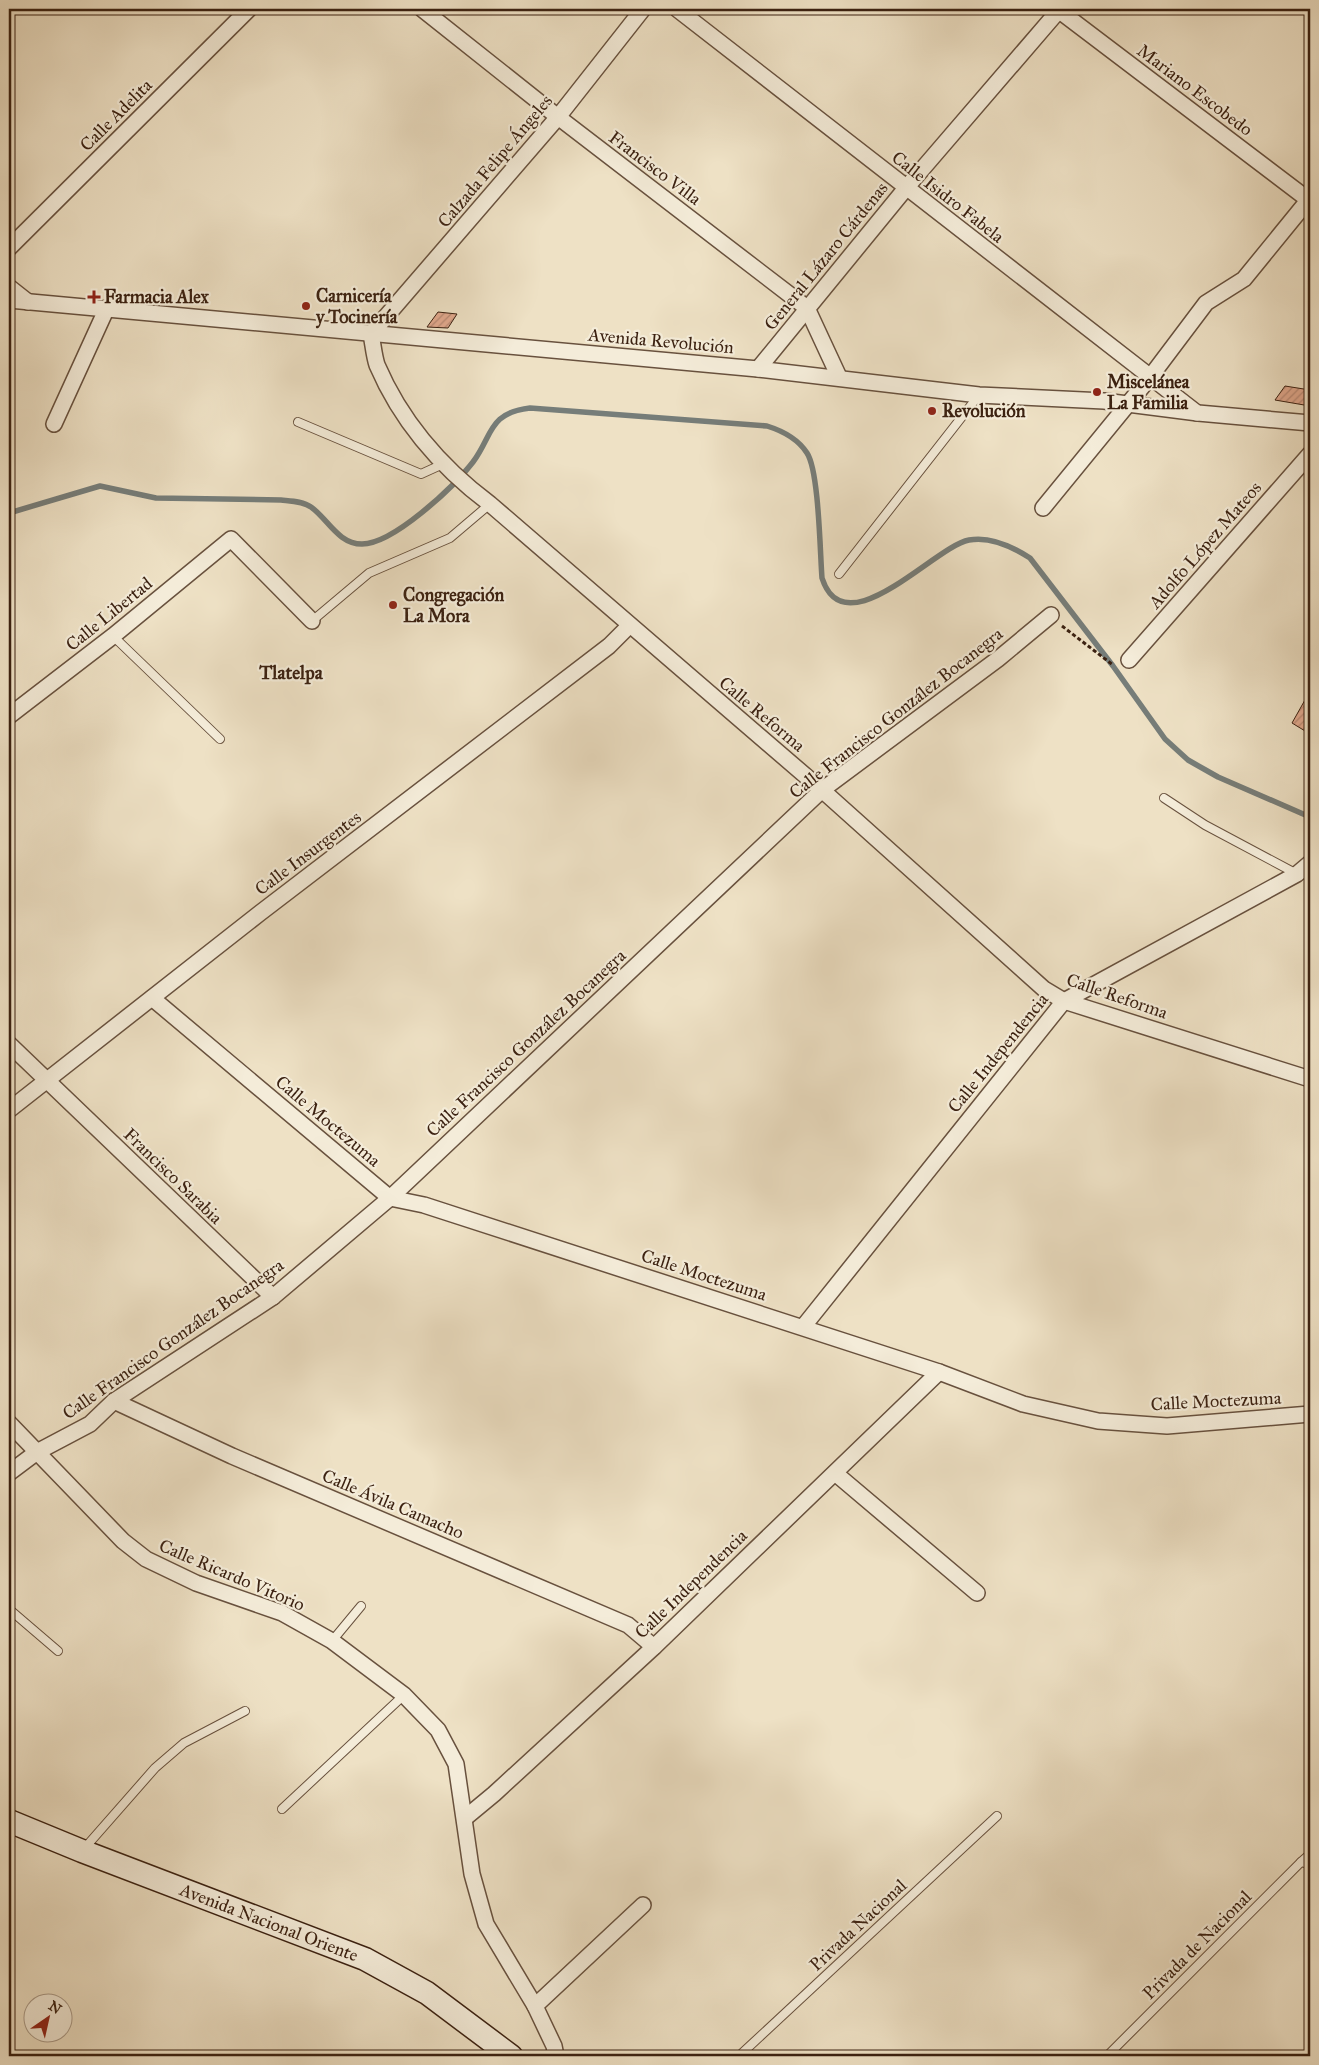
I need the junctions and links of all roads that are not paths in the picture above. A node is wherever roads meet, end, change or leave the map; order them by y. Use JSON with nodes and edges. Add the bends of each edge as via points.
{"nodes":[{"id":1,"x":249,"y":9,"type":"edge"},
{"id":2,"x":422,"y":9,"type":"edge"},
{"id":3,"x":643,"y":9,"type":"edge"},
{"id":4,"x":677,"y":9,"type":"edge"},
{"id":5,"x":1059,"y":9,"type":"edge"},
{"id":6,"x":558,"y":117,"type":"junction"},
{"id":7,"x":906,"y":188,"type":"junction"},
{"id":8,"x":1310,"y":200,"type":"edge"},
{"id":9,"x":9,"y":248,"type":"edge"},
{"id":10,"x":9,"y":287,"type":"edge"},
{"id":11,"x":9,"y":300,"type":"edge"},
{"id":12,"x":28,"y":302,"type":"junction"},
{"id":13,"x":807,"y":308,"type":"junction"},
{"id":14,"x":106,"y":310,"type":"junction"},
{"id":15,"x":371,"y":334,"type":"junction"},
{"id":16,"x":758,"y":369,"type":"junction"},
{"id":17,"x":1151,"y":376,"type":"junction"},
{"id":18,"x":839,"y":377,"type":"junction"},
{"id":19,"x":979,"y":395,"type":"junction"},
{"id":20,"x":1127,"y":405,"type":"junction"},
{"id":21,"x":1198,"y":413,"type":"junction"},
{"id":22,"x":298,"y":422,"type":"dead end"},
{"id":23,"x":1310,"y":423,"type":"edge"},
{"id":24,"x":54,"y":424,"type":"dead end"},
{"id":25,"x":1310,"y":454,"type":"edge"},
{"id":26,"x":443,"y":464,"type":"junction"},
{"id":27,"x":490,"y":504,"type":"junction"},
{"id":28,"x":1043,"y":508,"type":"dead end"},
{"id":29,"x":839,"y":574,"type":"dead end"},
{"id":30,"x":1051,"y":615,"type":"road end"},
{"id":31,"x":312,"y":621,"type":"joint"},
{"id":32,"x":629,"y":626,"type":"junction"},
{"id":33,"x":113,"y":636,"type":"junction"},
{"id":34,"x":1129,"y":660,"type":"road end"},
{"id":35,"x":9,"y":716,"type":"edge"},
{"id":36,"x":220,"y":738,"type":"dead end"},
{"id":37,"x":822,"y":790,"type":"junction"},
{"id":38,"x":1164,"y":798,"type":"dead end"},
{"id":39,"x":1310,"y":863,"type":"edge"},
{"id":40,"x":1297,"y":874,"type":"junction"},
{"id":41,"x":152,"y":998,"type":"junction"},
{"id":42,"x":1064,"y":1001,"type":"junction"},
{"id":43,"x":9,"y":1044,"type":"edge"},
{"id":44,"x":1310,"y":1079,"type":"edge"},
{"id":45,"x":47,"y":1081,"type":"junction"},
{"id":46,"x":9,"y":1110,"type":"edge"},
{"id":47,"x":390,"y":1198,"type":"junction"},
{"id":48,"x":273,"y":1297,"type":"junction"},
{"id":49,"x":803,"y":1327,"type":"junction"},
{"id":50,"x":939,"y":1372,"type":"junction"},
{"id":51,"x":114,"y":1401,"type":"junction"},
{"id":52,"x":1310,"y":1414,"type":"edge"},
{"id":53,"x":9,"y":1423,"type":"edge"},
{"id":54,"x":37,"y":1452,"type":"junction"},
{"id":55,"x":9,"y":1473,"type":"edge"},
{"id":56,"x":835,"y":1473,"type":"junction"},
{"id":57,"x":977,"y":1593,"type":"dead end"},
{"id":58,"x":361,"y":1606,"type":"dead end"},
{"id":59,"x":9,"y":1609,"type":"edge"},
{"id":60,"x":332,"y":1641,"type":"junction"},
{"id":61,"x":654,"y":1647,"type":"junction"},
{"id":62,"x":58,"y":1652,"type":"dead end"},
{"id":63,"x":404,"y":1695,"type":"junction"},
{"id":64,"x":245,"y":1711,"type":"dead end"},
{"id":65,"x":282,"y":1809,"type":"dead end"},
{"id":66,"x":997,"y":1816,"type":"dead end"},
{"id":67,"x":465,"y":1818,"type":"junction"},
{"id":68,"x":9,"y":1821,"type":"edge"},
{"id":69,"x":82,"y":1852,"type":"junction"},
{"id":70,"x":1310,"y":1854,"type":"edge"},
{"id":71,"x":1301,"y":1862,"type":"junction"},
{"id":72,"x":1310,"y":1864,"type":"edge"},
{"id":73,"x":643,"y":1905,"type":"dead end"},
{"id":74,"x":535,"y":2006,"type":"junction"},
{"id":75,"x":511,"y":2056,"type":"edge"},
{"id":76,"x":556,"y":2056,"type":"edge"},
{"id":77,"x":739,"y":2056,"type":"edge"},
{"id":78,"x":1107,"y":2056,"type":"edge"}],
"edges":[{"from":1,"to":9,"type":"street","name":"Calle Adelita"},
{"from":2,"to":6,"type":"street","name":"Francisco Villa"},
{"from":3,"to":6,"type":"street","name":"Calzada Felipe Ángeles"},
{"from":4,"to":7,"type":"street","name":"Calle Isidro Fabela"},
{"from":5,"to":7,"type":"street","name":"General Lázaro Cárdenas"},
{"from":5,"to":8,"type":"street","name":"Mariano Escobedo"},
{"from":6,"to":13,"type":"street","name":"Francisco Villa"},
{"from":6,"to":15,"type":"street","name":"Calzada Felipe Ángeles"},
{"from":7,"to":13,"type":"street","name":"General Lázaro Cárdenas"},
{"from":7,"to":17,"type":"street","name":"Calle Isidro Fabela"},
{"from":8,"to":17,"type":"street","via":[[1244,279],[1206,303]]},
{"from":10,"to":12,"type":"street"},
{"from":11,"to":12,"type":"street","name":"Avenida Revolución"},
{"from":12,"to":14,"type":"street","name":"Avenida Revolución"},
{"from":13,"to":16,"type":"street","name":"General Lázaro Cárdenas"},
{"from":13,"to":18,"type":"street","name":"Francisco Villa"},
{"from":14,"to":15,"type":"street","name":"Avenida Revolución"},
{"from":14,"to":24,"type":"street"},
{"from":15,"to":16,"type":"street","name":"Avenida Revolución"},
{"from":15,"to":26,"type":"street","name":"Calle Reforma","via":[[377,363],[398,404],[420,438]]},
{"from":16,"to":18,"type":"street","name":"Avenida Revolución"},
{"from":17,"to":20,"type":"street"},
{"from":17,"to":21,"type":"street","name":"Calle Isidro Fabela"},
{"from":18,"to":19,"type":"street","name":"Avenida Revolución"},
{"from":19,"to":20,"type":"street","name":"Avenida Revolución"},
{"from":19,"to":29,"type":"lane"},
{"from":20,"to":21,"type":"street","name":"Avenida Revolución"},
{"from":20,"to":28,"type":"street"},
{"from":21,"to":23,"type":"street","name":"Avenida Revolución"},
{"from":22,"to":26,"type":"lane","via":[[421,474]]},
{"from":25,"to":34,"type":"street","name":"Adolfo López Mateos"},
{"from":26,"to":27,"type":"street","name":"Calle Reforma"},
{"from":27,"to":31,"type":"lane","via":[[450,538],[368,573]]},
{"from":27,"to":32,"type":"street","name":"Calle Reforma"},
{"from":30,"to":37,"type":"street","name":"Calle Francisco González Bocanegra","via":[[998,659]]},
{"from":31,"to":33,"type":"street","name":"Calle Libertad","via":[[231,539]]},
{"from":32,"to":37,"type":"street","name":"Calle Reforma"},
{"from":32,"to":41,"type":"street","name":"Calle Insurgentes","via":[[609,646]]},
{"from":33,"to":35,"type":"street","name":"Calle Libertad"},
{"from":33,"to":36,"type":"lane"},
{"from":37,"to":42,"type":"street","name":"Calle Reforma","via":[[1044,989]]},
{"from":37,"to":47,"type":"street","name":"Calle Francisco González Bocanegra"},
{"from":38,"to":40,"type":"lane","via":[[1205,825]]},
{"from":39,"to":40,"type":"street","name":"Calle Independencia"},
{"from":40,"to":42,"type":"street","name":"Calle Independencia"},
{"from":41,"to":45,"type":"street","name":"Calle Insurgentes"},
{"from":41,"to":47,"type":"street","name":"Calle Moctezuma"},
{"from":42,"to":44,"type":"street","name":"Calle Reforma"},
{"from":42,"to":49,"type":"street","name":"Calle Independencia"},
{"from":43,"to":45,"type":"street","name":"Francisco Sarabia"},
{"from":45,"to":46,"type":"street","name":"Calle Insurgentes"},
{"from":45,"to":48,"type":"street","name":"Francisco Sarabia"},
{"from":47,"to":48,"type":"street","name":"Calle Francisco González Bocanegra"},
{"from":47,"to":49,"type":"street","name":"Calle Moctezuma","via":[[424,1205]]},
{"from":48,"to":51,"type":"street","name":"Calle Francisco González Bocanegra"},
{"from":49,"to":50,"type":"street","name":"Calle Moctezuma"},
{"from":50,"to":52,"type":"street","name":"Calle Moctezuma","via":[[1024,1404],[1098,1421],[1167,1426]]},
{"from":50,"to":56,"type":"street","name":"Calle Independencia"},
{"from":51,"to":54,"type":"street","name":"Calle Francisco González Bocanegra","via":[[90,1424]]},
{"from":51,"to":61,"type":"street","name":"Calle Ávila Camacho","via":[[232,1456],[628,1625]]},
{"from":53,"to":54,"type":"street","name":"Calle Ricardo Vitorio"},
{"from":54,"to":55,"type":"street","name":"Calle Francisco González Bocanegra"},
{"from":54,"to":60,"type":"street","name":"Calle Ricardo Vitorio","via":[[123,1541],[146,1559],[196,1583],[282,1613]]},
{"from":56,"to":57,"type":"street"},
{"from":56,"to":61,"type":"street","name":"Calle Independencia"},
{"from":58,"to":60,"type":"lane"},
{"from":59,"to":62,"type":"lane"},
{"from":60,"to":63,"type":"street","name":"Calle Ricardo Vitorio"},
{"from":61,"to":67,"type":"street","name":"Calle Independencia"},
{"from":63,"to":65,"type":"lane"},
{"from":63,"to":67,"type":"street","name":"Calle Ricardo Vitorio","via":[[438,1730],[456,1764]]},
{"from":64,"to":69,"type":"lane","via":[[184,1743],[162,1762]]},
{"from":66,"to":77,"type":"lane","name":"Privada Nacional"},
{"from":67,"to":74,"type":"street","name":"Calle Ricardo Vitorio","via":[[472,1874],[486,1924]]},
{"from":68,"to":69,"type":"street","name":"Avenida Nacional Oriente"},
{"from":69,"to":75,"type":"street","name":"Avenida Nacional Oriente","via":[[365,1959],[427,1993]]},
{"from":70,"to":71,"type":"lane","name":"Privada de Nacional"},
{"from":71,"to":72,"type":"lane"},
{"from":71,"to":78,"type":"lane","name":"Privada de Nacional"},
{"from":73,"to":74,"type":"street"},
{"from":74,"to":76,"type":"street","name":"Calle Ricardo Vitorio"}]}
